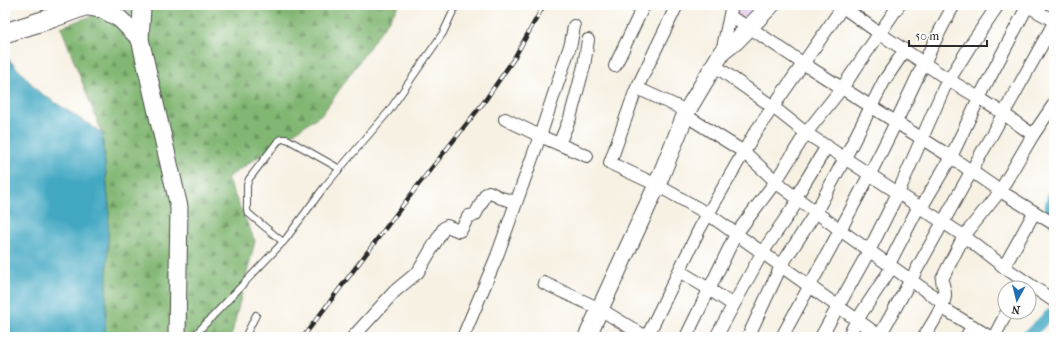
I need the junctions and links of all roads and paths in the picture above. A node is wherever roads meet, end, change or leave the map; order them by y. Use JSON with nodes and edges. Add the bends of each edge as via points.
{"nodes":[{"id":1,"x":143,"y":5,"type":"edge"},
{"id":2,"x":456,"y":5,"type":"edge"},
{"id":3,"x":644,"y":5,"type":"edge"},
{"id":4,"x":677,"y":5,"type":"edge"},
{"id":5,"x":772,"y":5,"type":"edge"},
{"id":6,"x":899,"y":5,"type":"edge"},
{"id":7,"x":998,"y":5,"type":"edge"},
{"id":8,"x":1027,"y":5,"type":"edge"},
{"id":9,"x":85,"y":6,"type":"edge"},
{"id":10,"x":843,"y":6,"type":"edge"},
{"id":11,"x":949,"y":7,"type":"edge"},
{"id":12,"x":732,"y":8,"type":"edge"},
{"id":13,"x":1054,"y":22,"type":"edge"},
{"id":14,"x":574,"y":26,"type":"dead end"},
{"id":15,"x":749,"y":27,"type":"junction"},
{"id":16,"x":5,"y":33,"type":"edge"},
{"id":17,"x":879,"y":33,"type":"junction"},
{"id":18,"x":140,"y":39,"type":"junction"},
{"id":19,"x":588,"y":40,"type":"dead end"},
{"id":20,"x":904,"y":50,"type":"junction"},
{"id":21,"x":718,"y":59,"type":"junction"},
{"id":22,"x":924,"y":63,"type":"junction"},
{"id":23,"x":804,"y":64,"type":"junction"},
{"id":24,"x":615,"y":66,"type":"dead end"},
{"id":25,"x":949,"y":80,"type":"junction"},
{"id":26,"x":637,"y":88,"type":"junction"},
{"id":27,"x":842,"y":88,"type":"junction"},
{"id":28,"x":979,"y":98,"type":"junction"},
{"id":29,"x":1054,"y":104,"type":"edge"},
{"id":30,"x":871,"y":106,"type":"junction"},
{"id":31,"x":773,"y":107,"type":"junction"},
{"id":32,"x":686,"y":113,"type":"junction"},
{"id":33,"x":1004,"y":114,"type":"junction"},
{"id":34,"x":505,"y":119,"type":"dead end"},
{"id":35,"x":896,"y":123,"type":"junction"},
{"id":36,"x":806,"y":132,"type":"junction"},
{"id":37,"x":1033,"y":135,"type":"junction"},
{"id":38,"x":540,"y":136,"type":"junction"},
{"id":39,"x":922,"y":139,"type":"junction"},
{"id":40,"x":559,"y":144,"type":"junction"},
{"id":41,"x":827,"y":146,"type":"junction"},
{"id":42,"x":744,"y":152,"type":"junction"},
{"id":43,"x":588,"y":156,"type":"dead end"},
{"id":44,"x":951,"y":157,"type":"junction"},
{"id":45,"x":845,"y":158,"type":"junction"},
{"id":46,"x":340,"y":169,"type":"junction"},
{"id":47,"x":971,"y":170,"type":"junction"},
{"id":48,"x":870,"y":175,"type":"junction"},
{"id":49,"x":776,"y":181,"type":"junction"},
{"id":50,"x":657,"y":185,"type":"junction"},
{"id":51,"x":1000,"y":191,"type":"junction"},
{"id":52,"x":898,"y":193,"type":"junction"},
{"id":53,"x":798,"y":198,"type":"junction"},
{"id":54,"x":516,"y":202,"type":"junction"},
{"id":55,"x":920,"y":207,"type":"junction"},
{"id":56,"x":816,"y":212,"type":"junction"},
{"id":57,"x":1034,"y":213,"type":"junction"},
{"id":58,"x":708,"y":214,"type":"junction"},
{"id":59,"x":943,"y":222,"type":"junction"},
{"id":60,"x":1053,"y":224,"type":"edge"},
{"id":61,"x":840,"y":230,"type":"junction"},
{"id":62,"x":736,"y":234,"type":"junction"},
{"id":63,"x":964,"y":236,"type":"junction"},
{"id":64,"x":283,"y":242,"type":"junction"},
{"id":65,"x":869,"y":251,"type":"junction"},
{"id":66,"x":762,"y":253,"type":"junction"},
{"id":67,"x":890,"y":265,"type":"junction"},
{"id":68,"x":781,"y":266,"type":"junction"},
{"id":69,"x":1004,"y":267,"type":"junction"},
{"id":70,"x":679,"y":271,"type":"junction"},
{"id":71,"x":910,"y":280,"type":"junction"},
{"id":72,"x":1017,"y":280,"type":"edge"},
{"id":73,"x":544,"y":283,"type":"dead end"},
{"id":74,"x":809,"y":286,"type":"junction"},
{"id":75,"x":709,"y":289,"type":"junction"},
{"id":76,"x":1037,"y":292,"type":"edge"},
{"id":77,"x":1054,"y":301,"type":"edge"},
{"id":78,"x":733,"y":305,"type":"junction"},
{"id":79,"x":942,"y":305,"type":"junction"},
{"id":80,"x":838,"y":306,"type":"junction"},
{"id":81,"x":600,"y":309,"type":"junction"},
{"id":82,"x":256,"y":315,"type":"dead end"},
{"id":83,"x":857,"y":320,"type":"junction"},
{"id":84,"x":1002,"y":320,"type":"edge"},
{"id":85,"x":973,"y":326,"type":"junction"},
{"id":86,"x":177,"y":337,"type":"edge"},
{"id":87,"x":192,"y":337,"type":"edge"},
{"id":88,"x":245,"y":337,"type":"edge"},
{"id":89,"x":353,"y":337,"type":"edge"},
{"id":90,"x":463,"y":337,"type":"edge"},
{"id":91,"x":587,"y":337,"type":"edge"},
{"id":92,"x":647,"y":337,"type":"edge"},
{"id":93,"x":686,"y":337,"type":"edge"},
{"id":94,"x":716,"y":337,"type":"edge"},
{"id":95,"x":748,"y":337,"type":"edge"},
{"id":96,"x":782,"y":337,"type":"edge"},
{"id":97,"x":821,"y":337,"type":"edge"},
{"id":98,"x":848,"y":337,"type":"edge"},
{"id":99,"x":880,"y":337,"type":"edge"},
{"id":100,"x":924,"y":337,"type":"edge"},
{"id":101,"x":966,"y":337,"type":"edge"},
{"id":102,"x":990,"y":337,"type":"edge"},
{"id":103,"x":994,"y":337,"type":"edge"}],
"edges":[{"from":1,"to":18,"type":"main road"},
{"from":2,"to":46,"type":"lane","via":[[443,33],[389,111]]},
{"from":3,"to":24,"type":"street"},
{"from":4,"to":26,"type":"street"},
{"from":5,"to":15,"type":"main road"},
{"from":6,"to":17,"type":"street"},
{"from":7,"to":25,"type":"street"},
{"from":8,"to":13,"type":"street"},
{"from":8,"to":28,"type":"street"},
{"from":9,"to":16,"type":"main road"},
{"from":9,"to":18,"type":"main road","via":[[102,9],[120,19]]},
{"from":10,"to":17,"type":"street"},
{"from":10,"to":23,"type":"street"},
{"from":11,"to":22,"type":"street"},
{"from":12,"to":15,"type":"street"},
{"from":12,"to":21,"type":"street"},
{"from":13,"to":33,"type":"street"},
{"from":14,"to":38,"type":"street","via":[[571,43]]},
{"from":15,"to":21,"type":"main road"},
{"from":15,"to":23,"type":"street"},
{"from":17,"to":20,"type":"street"},
{"from":17,"to":27,"type":"street"},
{"from":18,"to":86,"type":"main road","via":[[180,207]]},
{"from":19,"to":40,"type":"street","via":[[570,118]]},
{"from":20,"to":22,"type":"street"},
{"from":20,"to":30,"type":"street"},
{"from":21,"to":31,"type":"street"},
{"from":21,"to":32,"type":"main road"},
{"from":22,"to":25,"type":"street"},
{"from":22,"to":35,"type":"street"},
{"from":23,"to":27,"type":"street"},
{"from":23,"to":31,"type":"street"},
{"from":25,"to":28,"type":"street"},
{"from":25,"to":39,"type":"street"},
{"from":26,"to":32,"type":"street"},
{"from":26,"to":50,"type":"street","via":[[610,163]]},
{"from":27,"to":30,"type":"street"},
{"from":27,"to":36,"type":"street"},
{"from":28,"to":33,"type":"street"},
{"from":28,"to":44,"type":"street"},
{"from":29,"to":37,"type":"street"},
{"from":30,"to":35,"type":"street"},
{"from":30,"to":45,"type":"street"},
{"from":31,"to":36,"type":"street"},
{"from":31,"to":42,"type":"street"},
{"from":32,"to":42,"type":"street"},
{"from":32,"to":50,"type":"main road"},
{"from":33,"to":37,"type":"street"},
{"from":33,"to":47,"type":"street"},
{"from":34,"to":38,"type":"street"},
{"from":35,"to":39,"type":"street"},
{"from":35,"to":48,"type":"street"},
{"from":36,"to":41,"type":"street"},
{"from":36,"to":49,"type":"street"},
{"from":37,"to":51,"type":"street"},
{"from":38,"to":40,"type":"street"},
{"from":38,"to":54,"type":"street"},
{"from":39,"to":44,"type":"street"},
{"from":39,"to":52,"type":"street"},
{"from":40,"to":43,"type":"street"},
{"from":41,"to":45,"type":"street"},
{"from":41,"to":53,"type":"street"},
{"from":42,"to":49,"type":"street"},
{"from":42,"to":58,"type":"street"},
{"from":44,"to":47,"type":"street"},
{"from":44,"to":55,"type":"street"},
{"from":45,"to":48,"type":"street"},
{"from":45,"to":56,"type":"street"},
{"from":46,"to":64,"type":"lane"},
{"from":46,"to":64,"type":"lane","via":[[287,139],[278,141],[256,168],[247,185],[248,213]]},
{"from":47,"to":51,"type":"street"},
{"from":47,"to":59,"type":"street"},
{"from":48,"to":52,"type":"street"},
{"from":48,"to":61,"type":"street"},
{"from":49,"to":53,"type":"street"},
{"from":49,"to":62,"type":"street"},
{"from":50,"to":58,"type":"street"},
{"from":50,"to":81,"type":"main road"},
{"from":51,"to":57,"type":"street"},
{"from":51,"to":63,"type":"street"},
{"from":52,"to":55,"type":"street"},
{"from":52,"to":65,"type":"street"},
{"from":53,"to":56,"type":"street"},
{"from":53,"to":66,"type":"street"},
{"from":54,"to":89,"type":"street","via":[[489,192],[475,215],[468,217],[461,230],[445,227],[418,272],[395,290]]},
{"from":54,"to":90,"type":"street","via":[[497,256]]},
{"from":55,"to":59,"type":"street"},
{"from":55,"to":67,"type":"street"},
{"from":56,"to":61,"type":"street"},
{"from":56,"to":68,"type":"street"},
{"from":57,"to":60,"type":"street"},
{"from":57,"to":69,"type":"street"},
{"from":58,"to":62,"type":"street"},
{"from":58,"to":70,"type":"street"},
{"from":59,"to":63,"type":"street"},
{"from":59,"to":71,"type":"street"},
{"from":61,"to":65,"type":"street"},
{"from":61,"to":74,"type":"street"},
{"from":62,"to":66,"type":"street"},
{"from":62,"to":75,"type":"street"},
{"from":63,"to":69,"type":"street"},
{"from":63,"to":79,"type":"street","via":[[942,279],[945,295]]},
{"from":64,"to":87,"type":"lane"},
{"from":65,"to":67,"type":"street"},
{"from":65,"to":80,"type":"street"},
{"from":66,"to":68,"type":"street"},
{"from":66,"to":78,"type":"street"},
{"from":67,"to":71,"type":"street"},
{"from":67,"to":83,"type":"street"},
{"from":68,"to":74,"type":"street"},
{"from":68,"to":95,"type":"street"},
{"from":69,"to":72,"type":"street"},
{"from":70,"to":75,"type":"street"},
{"from":70,"to":92,"type":"street"},
{"from":71,"to":79,"type":"street"},
{"from":71,"to":99,"type":"street"},
{"from":73,"to":81,"type":"street"},
{"from":74,"to":80,"type":"street"},
{"from":74,"to":96,"type":"street"},
{"from":75,"to":78,"type":"street"},
{"from":75,"to":93,"type":"street"},
{"from":76,"to":77,"type":"street"},
{"from":78,"to":94,"type":"street"},
{"from":79,"to":85,"type":"street"},
{"from":79,"to":100,"type":"street"},
{"from":80,"to":83,"type":"street"},
{"from":80,"to":97,"type":"street"},
{"from":81,"to":91,"type":"main road"},
{"from":81,"to":92,"type":"street"},
{"from":82,"to":88,"type":"lane"},
{"from":83,"to":98,"type":"street"},
{"from":83,"to":99,"type":"street"},
{"from":84,"to":103,"type":"street"},
{"from":85,"to":101,"type":"street"},
{"from":85,"to":102,"type":"street"}]}
